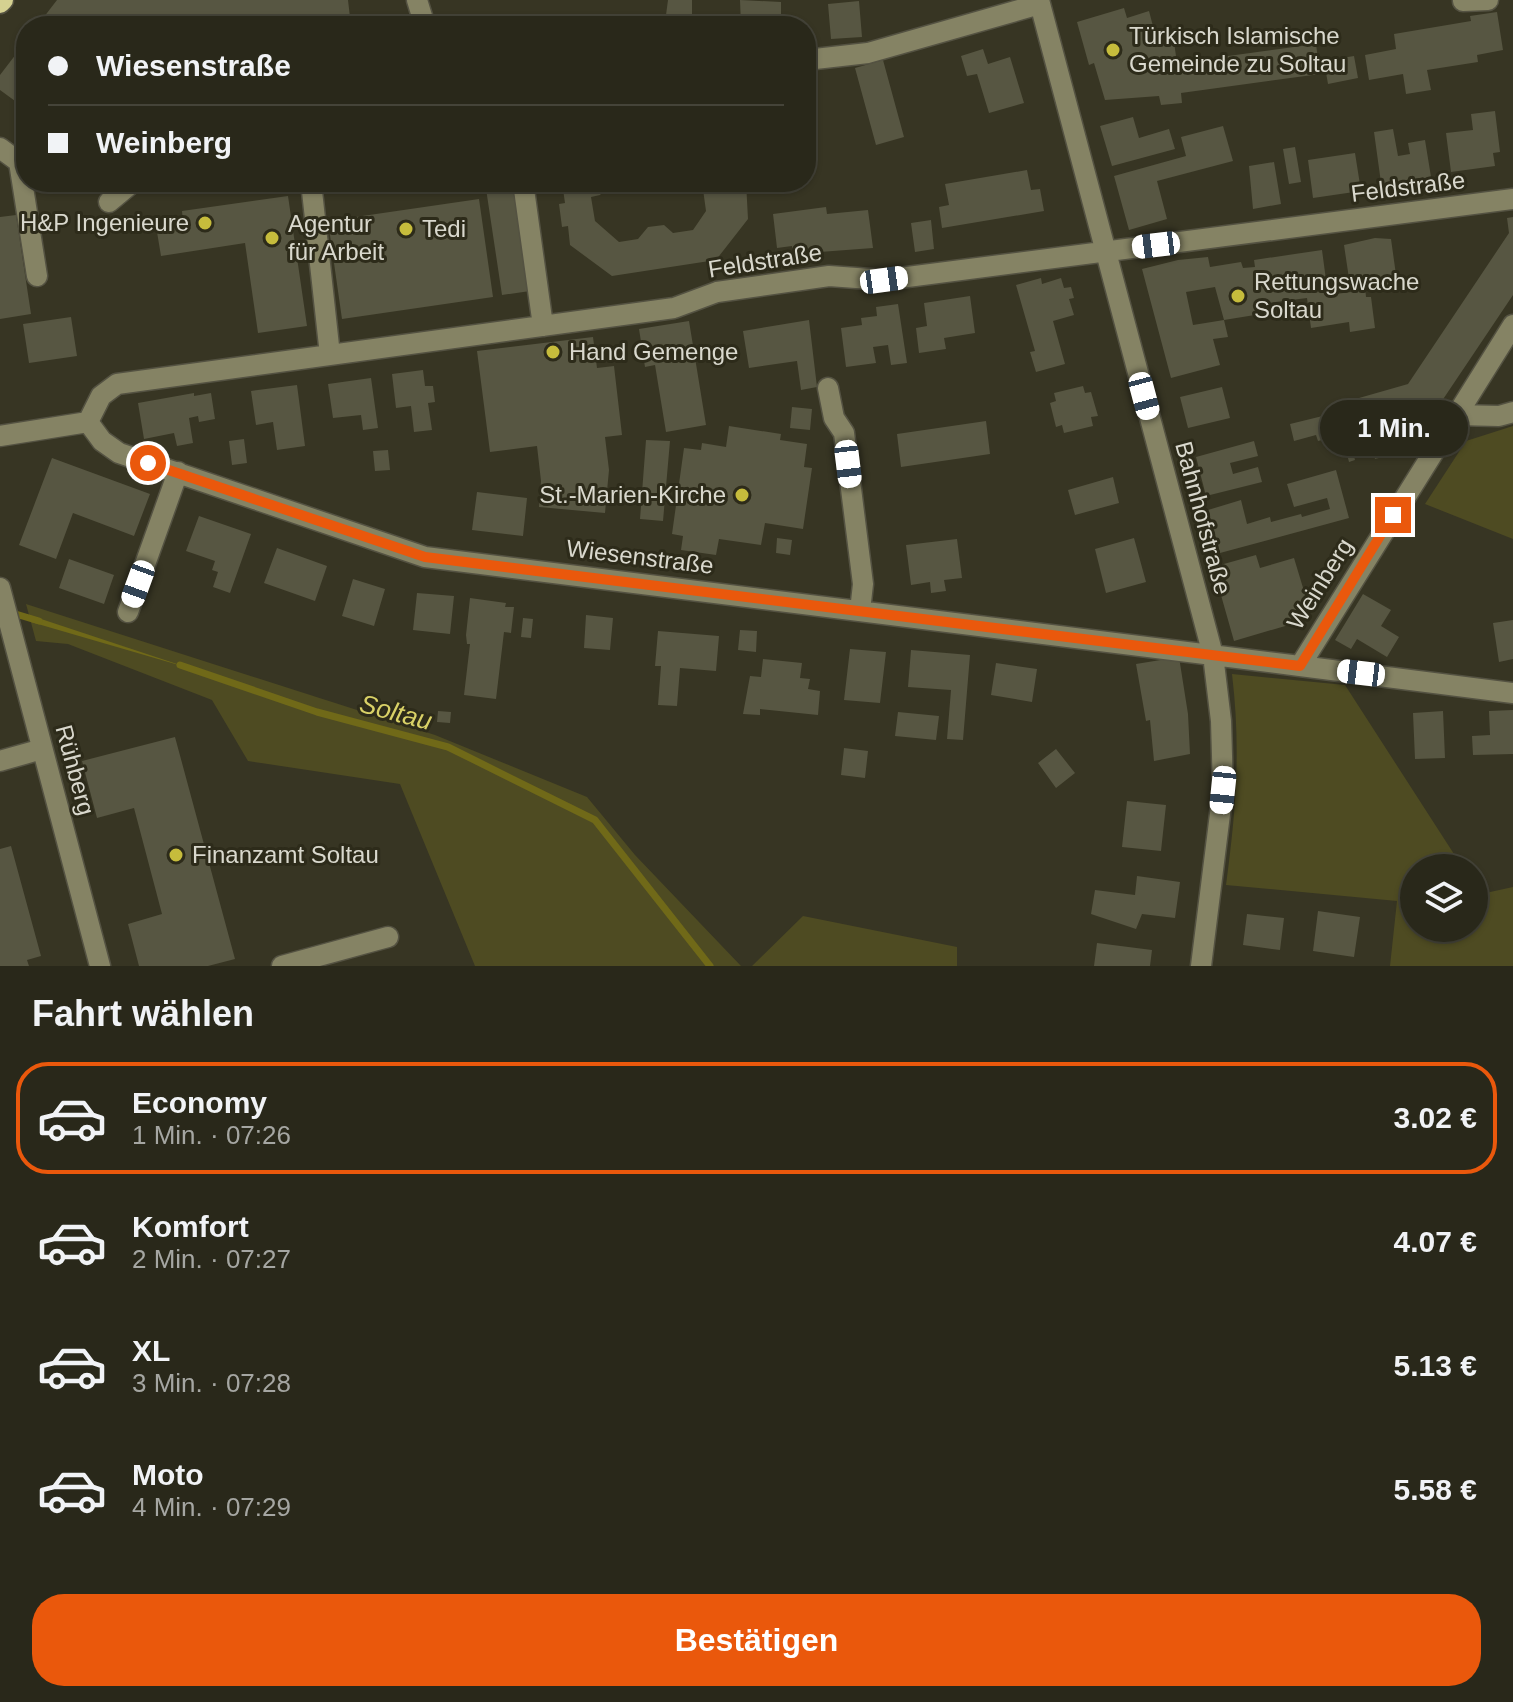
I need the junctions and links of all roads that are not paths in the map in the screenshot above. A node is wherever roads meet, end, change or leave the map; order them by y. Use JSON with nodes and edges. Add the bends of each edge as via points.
{"nodes":[{"id":1,"x":1488,"y":0,"type":"edge"},
{"id":2,"x":1463,"y":1,"type":"edge"},
{"id":3,"x":1040,"y":2,"type":"edge"},
{"id":4,"x":816,"y":59,"type":"edge"},
{"id":5,"x":24,"y":192,"type":"edge"},
{"id":6,"x":121,"y":192,"type":"edge"},
{"id":7,"x":312,"y":192,"type":"edge"},
{"id":8,"x":524,"y":192,"type":"edge"},
{"id":9,"x":1513,"y":199,"type":"edge"},
{"id":10,"x":109,"y":202,"type":"dead end"},
{"id":11,"x":1105,"y":252,"type":"junction"},
{"id":12,"x":37,"y":276,"type":"dead end"},
{"id":13,"x":1513,"y":325,"type":"edge"},
{"id":14,"x":543,"y":326,"type":"junction"},
{"id":15,"x":330,"y":355,"type":"junction"},
{"id":16,"x":828,"y":388,"type":"dead end"},
{"id":17,"x":1513,"y":412,"type":"edge"},
{"id":18,"x":1456,"y":415,"type":"junction"},
{"id":19,"x":88,"y":422,"type":"junction"},
{"id":20,"x":0,"y":436,"type":"edge"},
{"id":21,"x":178,"y":472,"type":"junction"},
{"id":22,"x":1,"y":591,"type":"edge"},
{"id":23,"x":860,"y":611,"type":"junction"},
{"id":24,"x":128,"y":612,"type":"dead end"},
{"id":25,"x":1213,"y":655,"type":"junction"},
{"id":26,"x":1300,"y":666,"type":"junction"},
{"id":27,"x":1513,"y":693,"type":"edge"},
{"id":28,"x":42,"y":749,"type":"junction"},
{"id":29,"x":0,"y":761,"type":"edge"},
{"id":30,"x":388,"y":937,"type":"dead end"},
{"id":31,"x":100,"y":966,"type":"edge"},
{"id":32,"x":282,"y":966,"type":"edge"},
{"id":33,"x":1201,"y":966,"type":"edge"}],
"edges":[{"from":1,"to":2,"type":"street"},
{"from":3,"to":4,"type":"street","via":[[868,53]]},
{"from":3,"to":11,"type":"street","name":"Bahnhofstraße"},
{"from":5,"to":12,"type":"street"},
{"from":6,"to":10,"type":"street"},
{"from":7,"to":15,"type":"street"},
{"from":8,"to":14,"type":"street"},
{"from":9,"to":11,"type":"street","name":"Feldstraße"},
{"from":11,"to":14,"type":"street","name":"Feldstraße","via":[[884,280],[829,276],[717,292],[674,308]]},
{"from":11,"to":25,"type":"street","name":"Bahnhofstraße"},
{"from":13,"to":18,"type":"street","name":"Weinberg"},
{"from":14,"to":15,"type":"street","name":"Feldstraße"},
{"from":15,"to":19,"type":"street","name":"Feldstraße","via":[[117,384],[101,396]]},
{"from":16,"to":23,"type":"street","via":[[834,418],[844,433],[863,584]]},
{"from":17,"to":18,"type":"street"},
{"from":18,"to":26,"type":"street","name":"Weinberg"},
{"from":19,"to":20,"type":"street"},
{"from":19,"to":21,"type":"street","name":"Wiesenstraße","via":[[119,453]]},
{"from":21,"to":23,"type":"street","name":"Wiesenstraße","via":[[425,557]]},
{"from":21,"to":24,"type":"street"},
{"from":22,"to":28,"type":"street","name":"Rühberg"},
{"from":23,"to":25,"type":"street","name":"Wiesenstraße"},
{"from":25,"to":26,"type":"street","name":"Weinberg"},
{"from":25,"to":33,"type":"street","name":"Bahnhofstraße","via":[[1223,790]]},
{"from":26,"to":27,"type":"street"},
{"from":28,"to":29,"type":"street"},
{"from":28,"to":31,"type":"street","name":"Rühberg"},
{"from":30,"to":32,"type":"street"}]}
